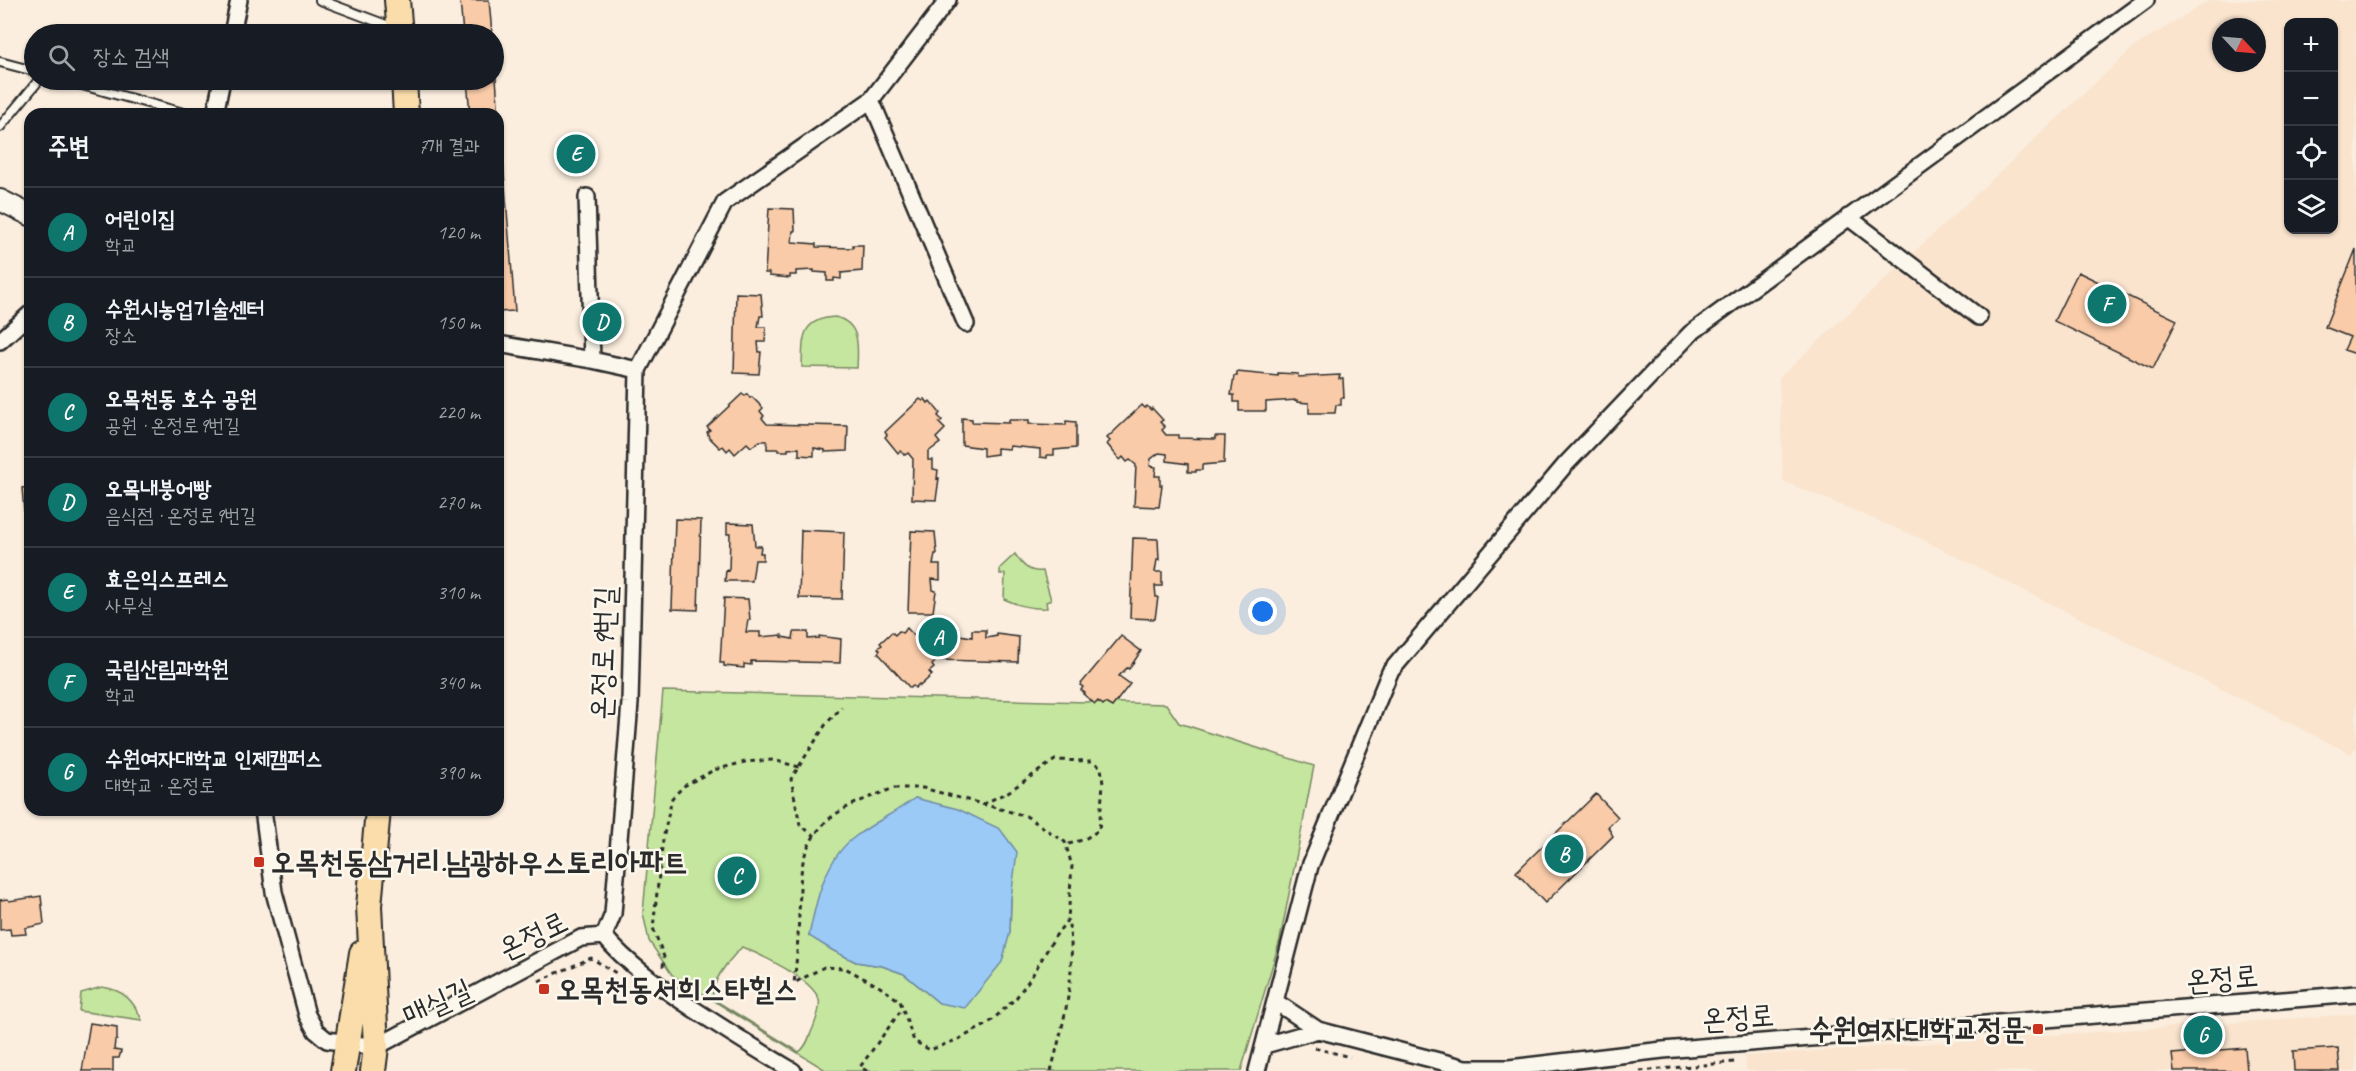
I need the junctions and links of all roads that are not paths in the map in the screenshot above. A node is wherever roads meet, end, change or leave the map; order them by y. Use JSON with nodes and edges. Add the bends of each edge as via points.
{"nodes":[{"id":1,"x":239,"y":0,"type":"edge"},
{"id":2,"x":320,"y":0,"type":"edge"},
{"id":3,"x":398,"y":0,"type":"edge"},
{"id":4,"x":948,"y":0,"type":"edge"},
{"id":5,"x":2146,"y":0,"type":"edge"},
{"id":6,"x":234,"y":24,"type":"edge"},
{"id":7,"x":380,"y":24,"type":"edge"},
{"id":8,"x":400,"y":24,"type":"edge"},
{"id":9,"x":0,"y":62,"type":"edge"},
{"id":10,"x":24,"y":68,"type":"edge"},
{"id":11,"x":31,"y":90,"type":"edge"},
{"id":12,"x":100,"y":90,"type":"edge"},
{"id":13,"x":220,"y":90,"type":"edge"},
{"id":14,"x":405,"y":90,"type":"edge"},
{"id":15,"x":871,"y":100,"type":"junction"},
{"id":16,"x":165,"y":108,"type":"edge"},
{"id":17,"x":216,"y":108,"type":"edge"},
{"id":18,"x":406,"y":108,"type":"edge"},
{"id":19,"x":0,"y":127,"type":"edge"},
{"id":20,"x":587,"y":197,"type":"dead end"},
{"id":21,"x":0,"y":200,"type":"edge"},
{"id":22,"x":24,"y":212,"type":"edge"},
{"id":23,"x":1848,"y":217,"type":"junction"},
{"id":24,"x":1979,"y":317,"type":"dead end"},
{"id":25,"x":24,"y":319,"type":"edge"},
{"id":26,"x":966,"y":324,"type":"dead end"},
{"id":27,"x":0,"y":341,"type":"edge"},
{"id":28,"x":504,"y":345,"type":"edge"},
{"id":29,"x":592,"y":360,"type":"junction"},
{"id":30,"x":638,"y":370,"type":"junction"},
{"id":31,"x":264,"y":816,"type":"edge"},
{"id":32,"x":377,"y":816,"type":"edge"},
{"id":33,"x":369,"y":906,"type":"junction"},
{"id":34,"x":604,"y":936,"type":"junction"},
{"id":35,"x":2356,"y":994,"type":"edge"},
{"id":36,"x":1276,"y":1002,"type":"junction"},
{"id":37,"x":1318,"y":1030,"type":"junction"},
{"id":38,"x":346,"y":1043,"type":"junction"},
{"id":39,"x":1265,"y":1045,"type":"junction"},
{"id":40,"x":376,"y":1047,"type":"junction"},
{"id":41,"x":343,"y":1071,"type":"edge"},
{"id":42,"x":373,"y":1071,"type":"edge"},
{"id":43,"x":793,"y":1071,"type":"edge"},
{"id":44,"x":1257,"y":1071,"type":"edge"}],
"edges":[{"from":1,"to":6,"type":"street"},
{"from":2,"to":7,"type":"lane"},
{"from":3,"to":8,"type":"main road"},
{"from":4,"to":15,"type":"street"},
{"from":5,"to":23,"type":"street"},
{"from":9,"to":10,"type":"lane"},
{"from":11,"to":19,"type":"lane"},
{"from":12,"to":16,"type":"lane"},
{"from":13,"to":17,"type":"street"},
{"from":14,"to":18,"type":"main road"},
{"from":15,"to":26,"type":"street"},
{"from":15,"to":30,"type":"street","via":[[724,202]]},
{"from":20,"to":29,"type":"street"},
{"from":21,"to":22,"type":"street"},
{"from":23,"to":24,"type":"street"},
{"from":23,"to":36,"type":"street","via":[[1691,333],[1565,465],[1390,672],[1310,866]]},
{"from":25,"to":27,"type":"street"},
{"from":28,"to":29,"type":"street"},
{"from":29,"to":30,"type":"street"},
{"from":30,"to":34,"type":"street","name":"온정로9번길","via":[[630,703],[613,914]]},
{"from":31,"to":38,"type":"street","via":[[274,892],[307,1015],[327,1040]]},
{"from":32,"to":33,"type":"main road"},
{"from":33,"to":38,"type":"main road"},
{"from":33,"to":40,"type":"main road"},
{"from":34,"to":40,"type":"street","name":"온정로","via":[[581,938]]},
{"from":34,"to":43,"type":"street","name":"온정로","via":[[615,950],[660,986]]},
{"from":35,"to":37,"type":"street","name":"온정로","via":[[1663,1050],[1509,1068],[1466,1068]]},
{"from":36,"to":37,"type":"street"},
{"from":36,"to":39,"type":"street"},
{"from":37,"to":39,"type":"street"},
{"from":38,"to":40,"type":"street"},
{"from":38,"to":41,"type":"main road"},
{"from":39,"to":44,"type":"street"},
{"from":40,"to":42,"type":"main road"}]}
